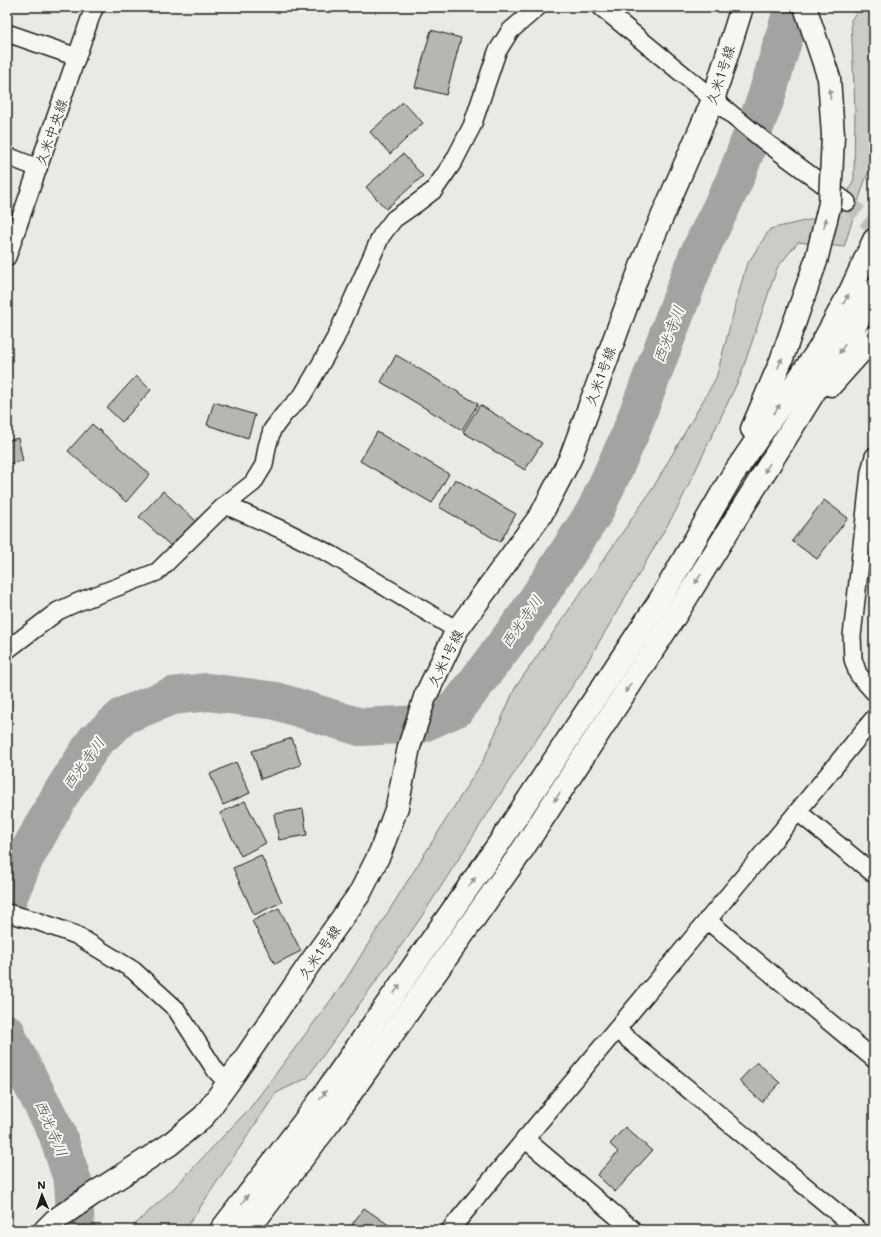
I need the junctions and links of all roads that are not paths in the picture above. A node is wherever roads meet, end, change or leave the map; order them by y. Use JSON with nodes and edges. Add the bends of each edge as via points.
{"nodes":[{"id":1,"x":538,"y":7,"type":"edge"},
{"id":2,"x":601,"y":7,"type":"edge"},
{"id":3,"x":742,"y":7,"type":"edge"},
{"id":4,"x":805,"y":7,"type":"edge"},
{"id":5,"x":89,"y":9,"type":"edge"},
{"id":6,"x":7,"y":33,"type":"edge"},
{"id":7,"x":77,"y":57,"type":"junction"},
{"id":8,"x":713,"y":100,"type":"junction"},
{"id":9,"x":7,"y":156,"type":"edge"},
{"id":10,"x":38,"y":168,"type":"junction"},
{"id":11,"x":848,"y":202,"type":"tunnel mouth"},
{"id":12,"x":874,"y":240,"type":"edge"},
{"id":13,"x":7,"y":257,"type":"edge"},
{"id":14,"x":874,"y":290,"type":"edge"},
{"id":15,"x":874,"y":337,"type":"edge"},
{"id":16,"x":788,"y":435,"type":"junction"},
{"id":17,"x":874,"y":456,"type":"edge"},
{"id":18,"x":732,"y":476,"type":"junction"},
{"id":19,"x":872,"y":486,"type":"edge"},
{"id":20,"x":225,"y":505,"type":"junction"},
{"id":21,"x":457,"y":630,"type":"junction"},
{"id":22,"x":7,"y":650,"type":"edge"},
{"id":23,"x":874,"y":692,"type":"edge"},
{"id":24,"x":874,"y":718,"type":"edge"},
{"id":25,"x":798,"y":812,"type":"junction"},
{"id":26,"x":874,"y":874,"type":"edge"},
{"id":27,"x":11,"y":914,"type":"edge"},
{"id":28,"x":707,"y":920,"type":"junction"},
{"id":29,"x":617,"y":1030,"type":"junction"},
{"id":30,"x":874,"y":1059,"type":"edge"},
{"id":31,"x":228,"y":1084,"type":"junction"},
{"id":32,"x":525,"y":1139,"type":"junction"},
{"id":33,"x":50,"y":1225,"type":"edge"},
{"id":34,"x":221,"y":1230,"type":"edge"},
{"id":35,"x":248,"y":1230,"type":"edge"},
{"id":36,"x":450,"y":1230,"type":"edge"},
{"id":37,"x":633,"y":1230,"type":"edge"},
{"id":38,"x":858,"y":1230,"type":"edge"}],
"edges":[{"from":1,"to":20,"type":"street","via":[[510,31],[497,52],[472,126],[454,161],[434,190],[394,218],[381,236],[335,339],[302,396],[272,430],[264,465],[253,483]]},
{"from":2,"to":8,"type":"street"},
{"from":3,"to":8,"type":"main road","name":"久米1号線"},
{"from":18,"to":4,"type":"main road","one_way":true,"bridge":true,"via":[[781,361],[816,261],[830,203],[833,135],[829,78]]},
{"from":5,"to":7,"type":"street","name":"久米中央線"},
{"from":6,"to":7,"type":"street"},
{"from":7,"to":10,"type":"street","name":"久米中央線"},
{"from":8,"to":11,"type":"street"},
{"from":8,"to":21,"type":"main road","name":"久米1号線","via":[[642,261],[570,459],[541,515]]},
{"from":9,"to":10,"type":"street"},
{"from":10,"to":13,"type":"street","name":"久米中央線"},
{"from":18,"to":12,"type":"main road","one_way":true,"via":[[819,349],[849,294]]},
{"from":14,"to":16,"type":"main road","one_way":true,"via":[[854,328]]},
{"from":15,"to":16,"type":"main road"},
{"from":16,"to":35,"type":"main road","one_way":true,"via":[[520,855],[331,1121]]},
{"from":17,"to":19,"type":"street","via":[[870,472]]},
{"from":34,"to":18,"type":"main road","one_way":true,"via":[[318,1103],[500,842],[660,600]]},
{"from":19,"to":23,"type":"street","via":[[852,636],[853,659],[858,674]]},
{"from":20,"to":21,"type":"street","via":[[332,555]]},
{"from":20,"to":22,"type":"street","via":[[157,572],[58,611]]},
{"from":21,"to":31,"type":"main road","name":"久米1号線","via":[[425,697],[409,747],[398,807],[380,853],[360,893]]},
{"from":24,"to":25,"type":"street"},
{"from":25,"to":26,"type":"street"},
{"from":25,"to":28,"type":"street"},
{"from":27,"to":31,"type":"street","via":[[37,920],[76,935],[133,970],[176,1009],[216,1071]]},
{"from":28,"to":29,"type":"street"},
{"from":28,"to":30,"type":"street"},
{"from":29,"to":32,"type":"street"},
{"from":29,"to":38,"type":"street"},
{"from":31,"to":33,"type":"main road","name":"久米1号線","via":[[204,1116],[169,1146],[93,1194]]},
{"from":32,"to":36,"type":"street"},
{"from":32,"to":37,"type":"street"}]}
